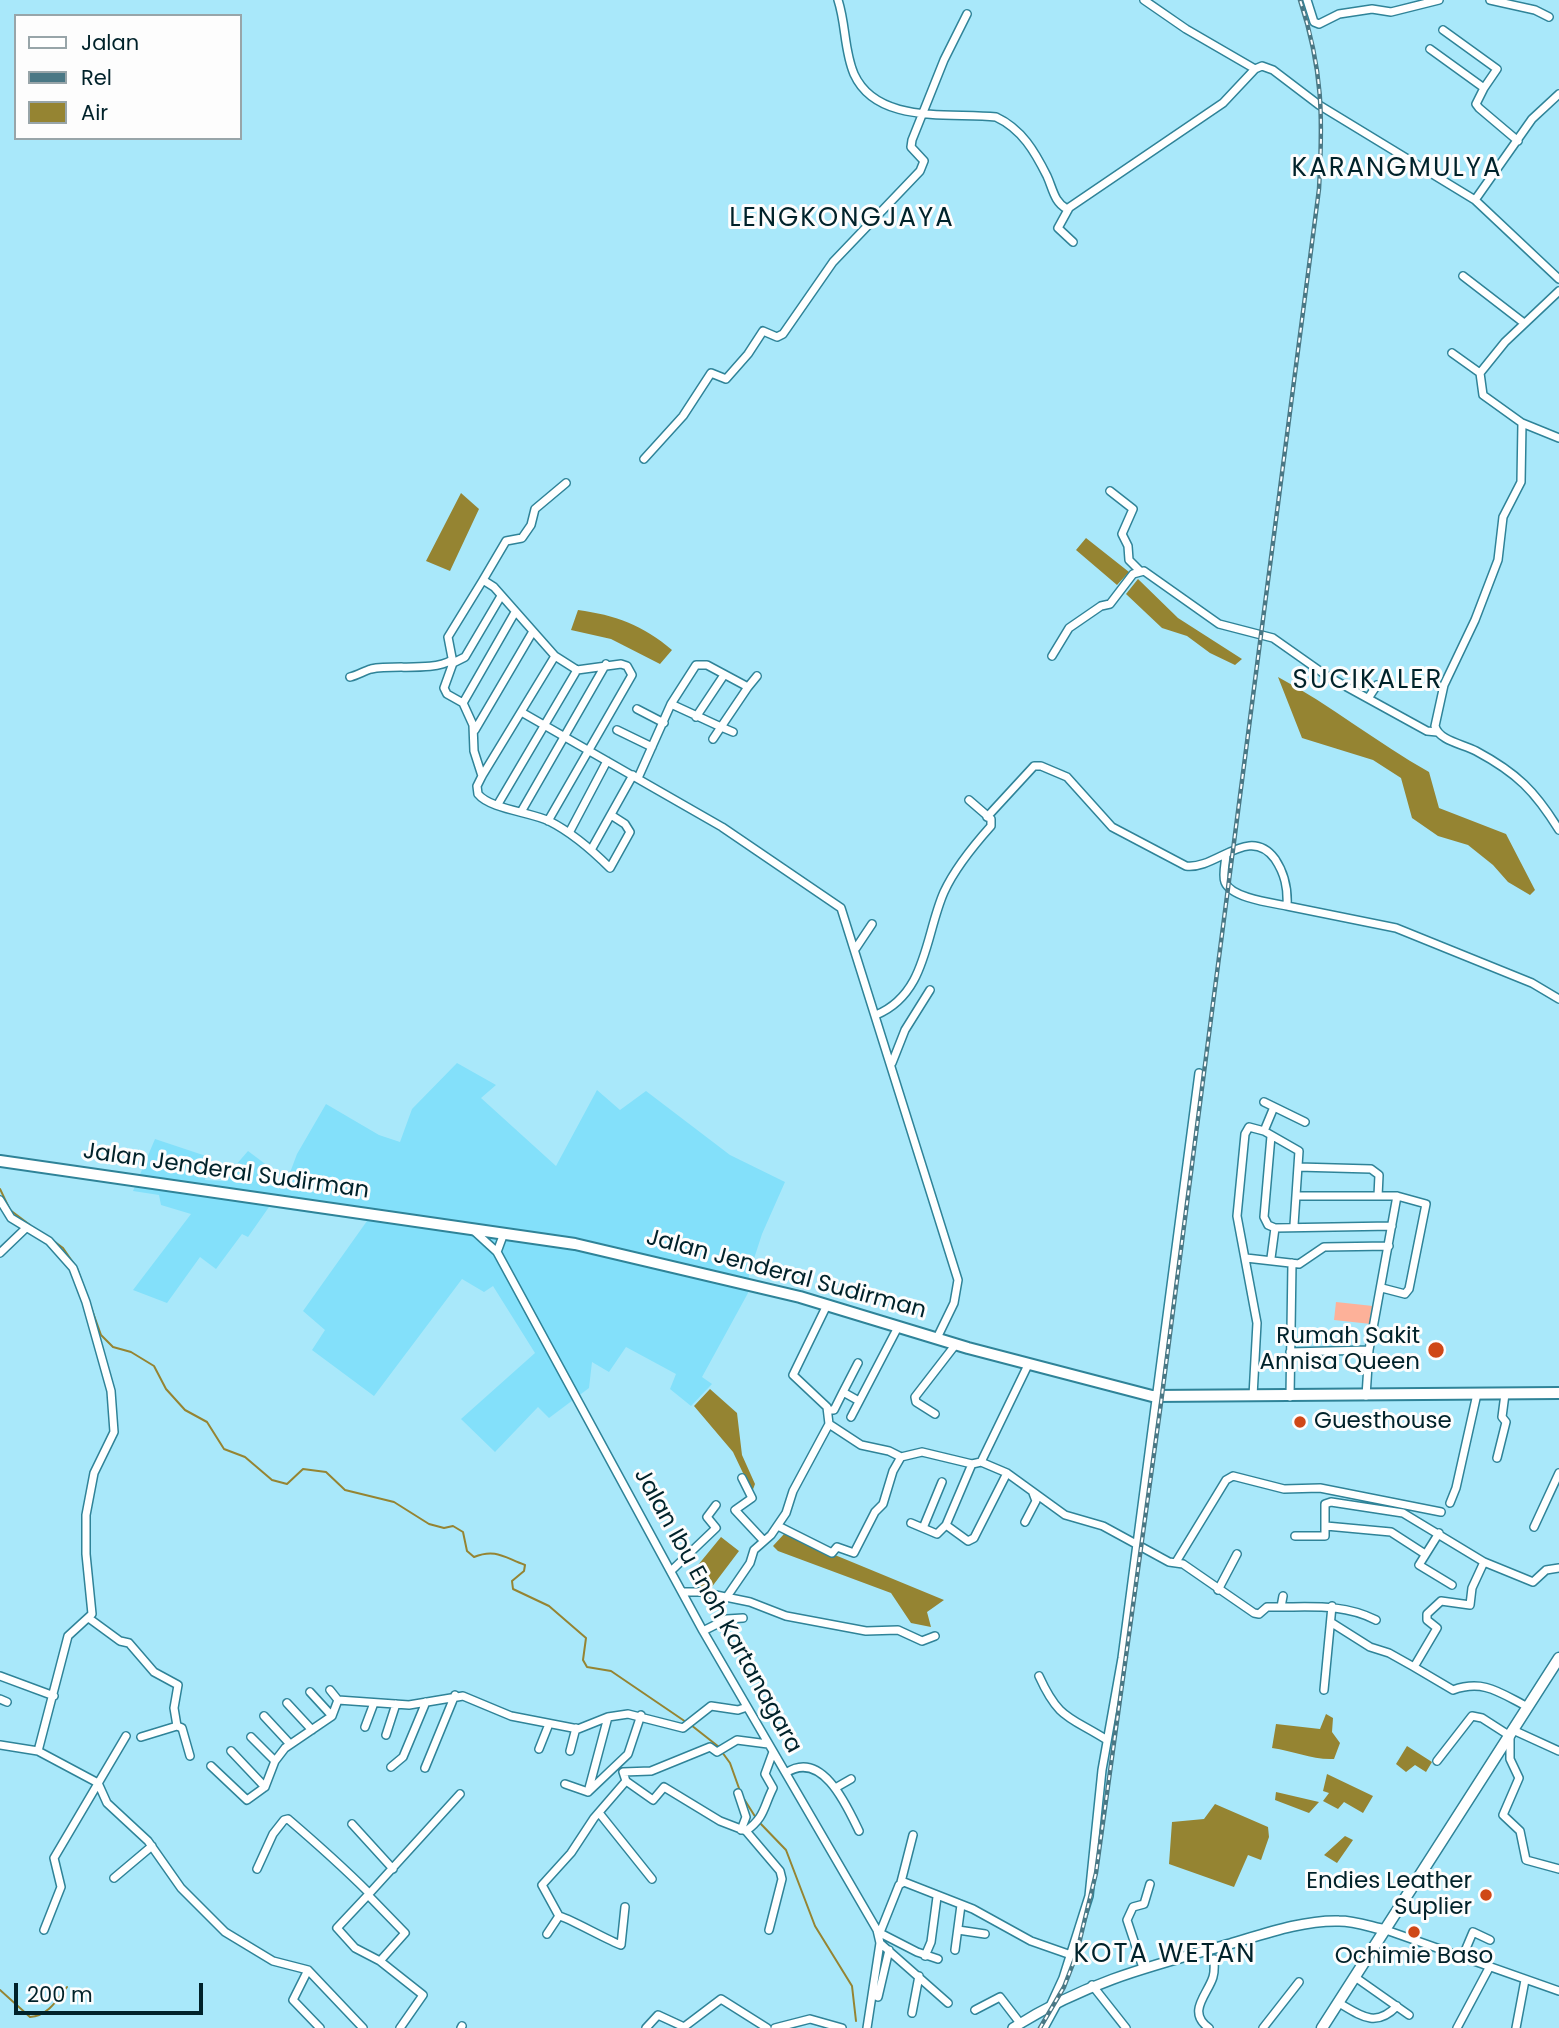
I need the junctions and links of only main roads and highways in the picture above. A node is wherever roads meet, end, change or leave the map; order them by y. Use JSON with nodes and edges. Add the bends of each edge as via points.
{"nodes":[{"id":1,"x":0,"y":1161,"type":"edge"},
{"id":2,"x":1559,"y":1393,"type":"edge"},
{"id":3,"x":1559,"y":1658,"type":"edge"},
{"id":4,"x":1322,"y":2028,"type":"edge"}],
"edges":[{"from":1,"to":2,"type":"main road","name":"Jalan Jenderal Sudirman","via":[[555,1240],[827,1305],[1028,1365],[1157,1396]]},
{"from":3,"to":4,"type":"main road"}]}
